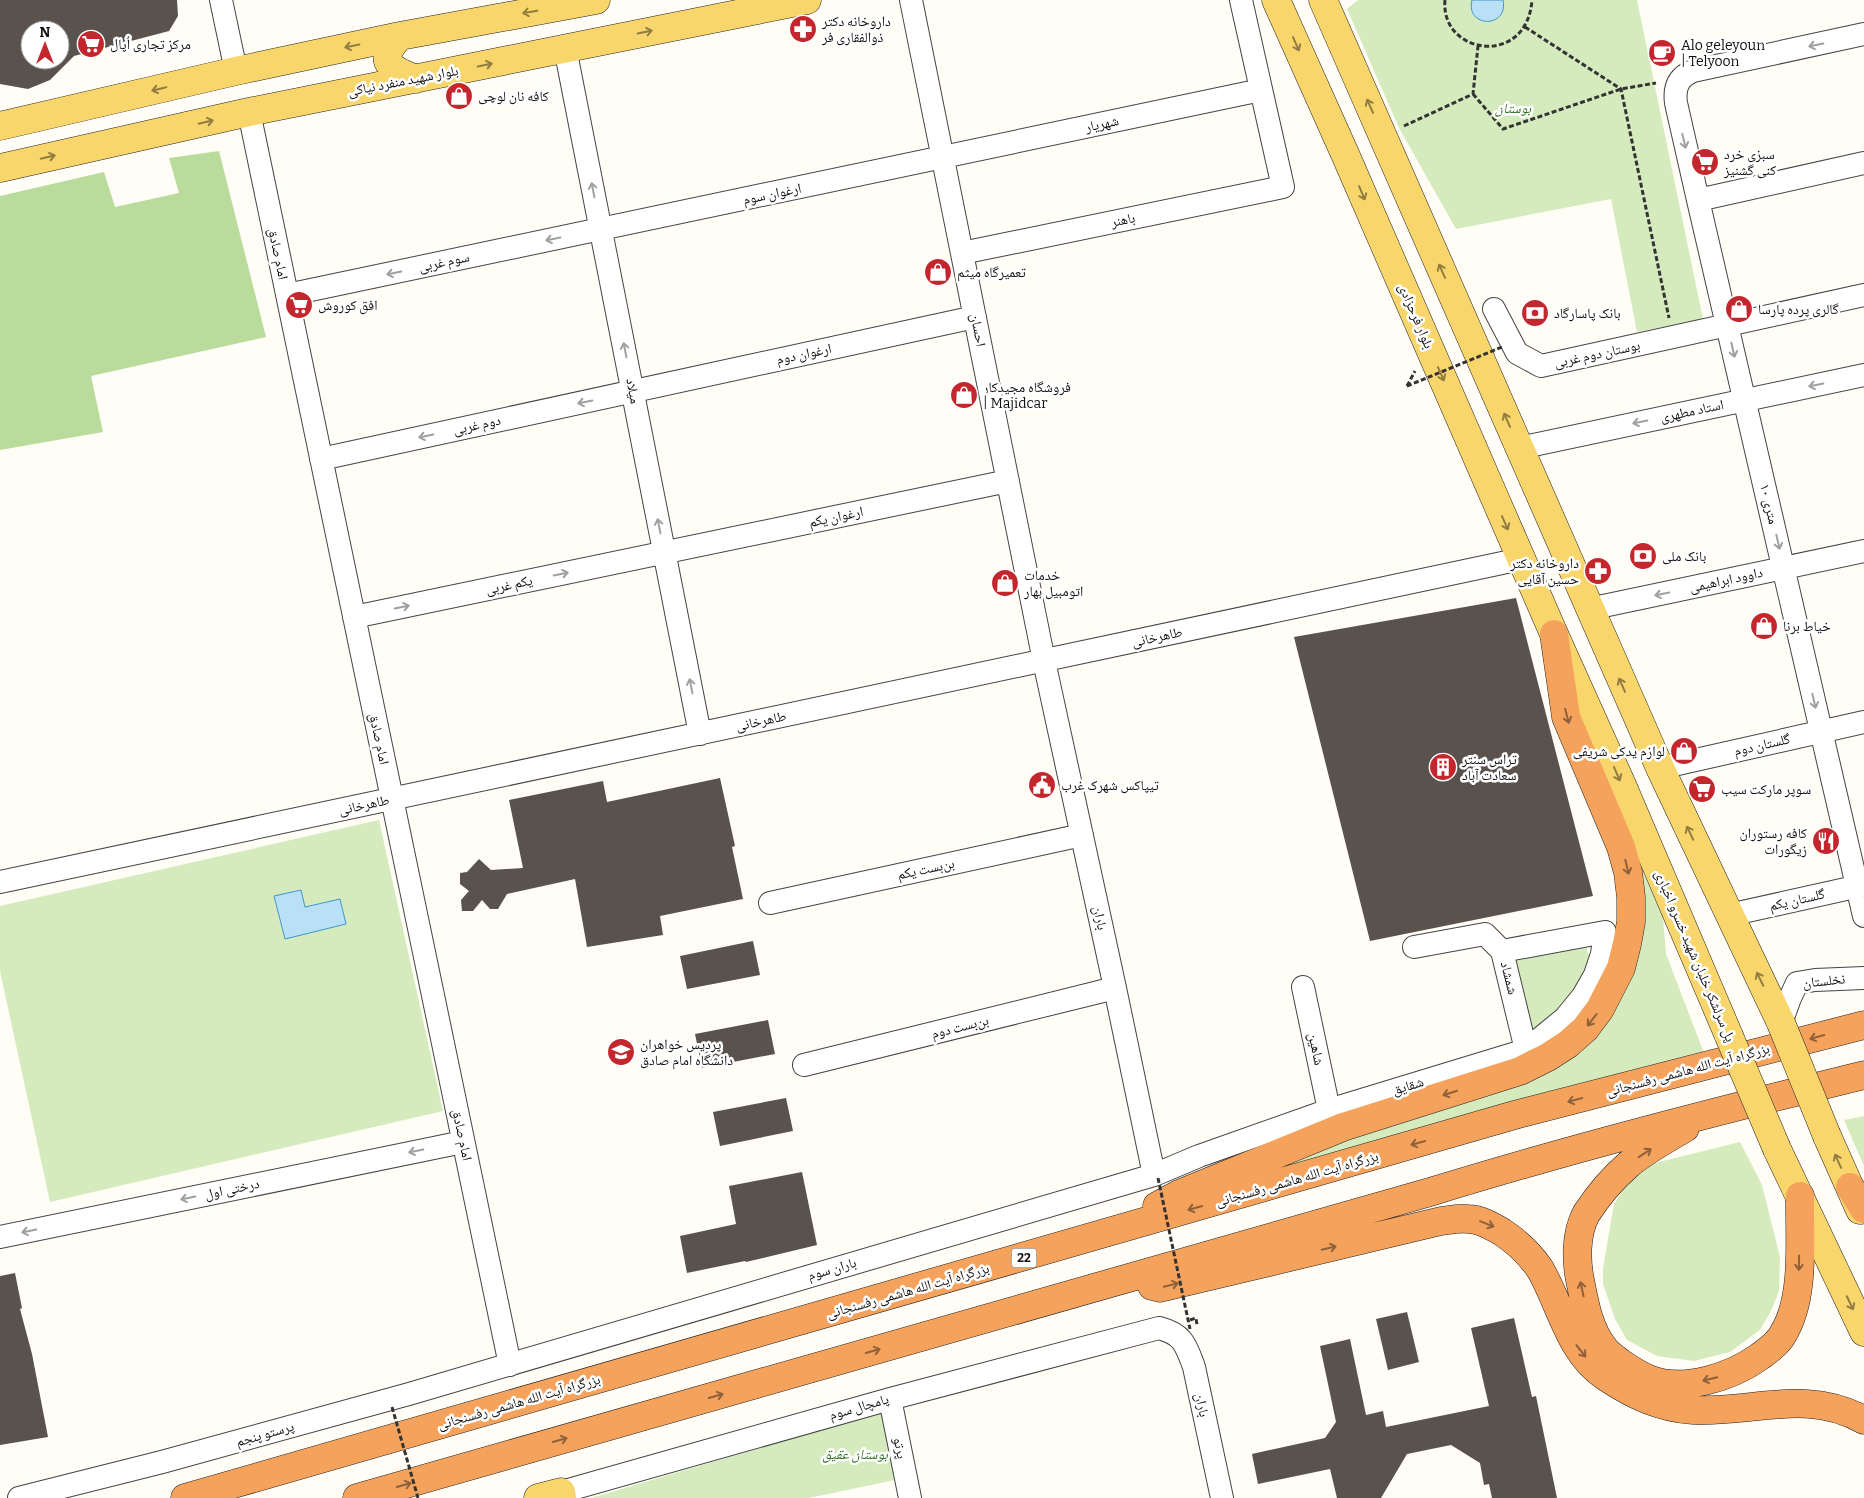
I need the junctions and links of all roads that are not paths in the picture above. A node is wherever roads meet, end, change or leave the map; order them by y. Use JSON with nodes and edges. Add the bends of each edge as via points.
{"nodes":[{"id":1,"x":221,"y":0,"type":"edge"},
{"id":2,"x":807,"y":0,"type":"edge"},
{"id":3,"x":911,"y":0,"type":"edge"},
{"id":4,"x":1240,"y":0,"type":"edge"},
{"id":5,"x":1276,"y":0,"type":"edge"},
{"id":6,"x":584,"y":1,"type":"edge"},
{"id":7,"x":1327,"y":3,"type":"edge"},
{"id":8,"x":1864,"y":34,"type":"edge"},
{"id":9,"x":400,"y":36,"type":"junction"},
{"id":10,"x":565,"y":48,"type":"junction"},
{"id":11,"x":236,"y":71,"type":"junction"},
{"id":12,"x":416,"y":79,"type":"junction"},
{"id":13,"x":1261,"y":90,"type":"junction"},
{"id":14,"x":249,"y":112,"type":"junction"},
{"id":15,"x":0,"y":126,"type":"edge"},
{"id":16,"x":1392,"y":133,"type":"junction"},
{"id":17,"x":1345,"y":154,"type":"junction"},
{"id":18,"x":943,"y":158,"type":"junction"},
{"id":19,"x":1864,"y":163,"type":"edge"},
{"id":20,"x":0,"y":168,"type":"edge"},
{"id":21,"x":1698,"y":200,"type":"junction"},
{"id":22,"x":600,"y":229,"type":"junction"},
{"id":23,"x":962,"y":253,"type":"junction"},
{"id":24,"x":287,"y":295,"type":"junction"},
{"id":25,"x":1864,"y":295,"type":"edge"},
{"id":26,"x":1494,"y":309,"type":"dead end"},
{"id":27,"x":975,"y":317,"type":"junction"},
{"id":28,"x":1727,"y":326,"type":"junction"},
{"id":29,"x":1864,"y":374,"type":"edge"},
{"id":30,"x":633,"y":391,"type":"junction"},
{"id":31,"x":1744,"y":400,"type":"junction"},
{"id":32,"x":1519,"y":448,"type":"junction"},
{"id":33,"x":321,"y":459,"type":"junction"},
{"id":34,"x":1008,"y":481,"type":"junction"},
{"id":35,"x":1864,"y":551,"type":"edge"},
{"id":36,"x":664,"y":552,"type":"junction"},
{"id":37,"x":1521,"y":559,"type":"junction"},
{"id":38,"x":1784,"y":568,"type":"junction"},
{"id":39,"x":1589,"y":609,"type":"junction"},
{"id":40,"x":354,"y":617,"type":"junction"},
{"id":41,"x":1554,"y":634,"type":"junction"},
{"id":42,"x":1044,"y":661,"type":"junction"},
{"id":43,"x":1864,"y":722,"type":"edge"},
{"id":44,"x":1822,"y":732,"type":"junction"},
{"id":45,"x":700,"y":734,"type":"junction"},
{"id":46,"x":1660,"y":768,"type":"junction"},
{"id":47,"x":392,"y":799,"type":"junction"},
{"id":48,"x":1082,"y":835,"type":"junction"},
{"id":49,"x":0,"y":882,"type":"edge"},
{"id":50,"x":1861,"y":886,"type":"edge"},
{"id":51,"x":770,"y":903,"type":"dead end"},
{"id":52,"x":1729,"y":915,"type":"junction"},
{"id":53,"x":1864,"y":916,"type":"edge"},
{"id":54,"x":1605,"y":932,"type":"joint"},
{"id":55,"x":1414,"y":947,"type":"dead end"},
{"id":56,"x":1502,"y":951,"type":"junction"},
{"id":57,"x":1864,"y":978,"type":"edge"},
{"id":58,"x":1303,"y":987,"type":"dead end"},
{"id":59,"x":1116,"y":988,"type":"junction"},
{"id":60,"x":1781,"y":1023,"type":"junction"},
{"id":61,"x":1864,"y":1025,"type":"edge"},
{"id":62,"x":1526,"y":1050,"type":"junction"},
{"id":63,"x":804,"y":1065,"type":"dead end"},
{"id":64,"x":1864,"y":1075,"type":"edge"},
{"id":65,"x":1329,"y":1110,"type":"junction"},
{"id":66,"x":1705,"y":1114,"type":"junction"},
{"id":67,"x":463,"y":1142,"type":"junction"},
{"id":68,"x":1156,"y":1176,"type":"junction"},
{"id":69,"x":1800,"y":1196,"type":"junction"},
{"id":70,"x":1857,"y":1198,"type":"edge"},
{"id":71,"x":1864,"y":1218,"type":"edge"},
{"id":72,"x":1099,"y":1236,"type":"junction"},
{"id":73,"x":0,"y":1237,"type":"edge"},
{"id":74,"x":1123,"y":1280,"type":"junction"},
{"id":75,"x":1159,"y":1328,"type":"joint"},
{"id":76,"x":1864,"y":1332,"type":"edge"},
{"id":77,"x":510,"y":1365,"type":"junction"},
{"id":78,"x":890,"y":1398,"type":"junction"},
{"id":79,"x":1864,"y":1420,"type":"edge"},
{"id":80,"x":554,"y":1496,"type":"edge"},
{"id":81,"x":19,"y":1498,"type":"edge"},
{"id":82,"x":185,"y":1498,"type":"edge"},
{"id":83,"x":357,"y":1498,"type":"edge"},
{"id":84,"x":910,"y":1498,"type":"edge"},
{"id":85,"x":1222,"y":1498,"type":"edge"}],
"edges":[{"from":1,"to":11,"type":"street"},
{"from":10,"to":2,"type":"main road","name":"بلوار شهید منفرد نیاکی","one_way":true},
{"from":3,"to":18,"type":"street","name":"احسان"},
{"from":4,"to":13,"type":"street"},
{"from":5,"to":17,"type":"main road","name":"بلوار فرحزادی","one_way":true},
{"from":6,"to":9,"type":"main road","one_way":true},
{"from":16,"to":7,"type":"main road","one_way":true},
{"from":8,"to":21,"type":"street","name":"۱۰ متری","one_way":true,"via":[[1693,71],[1682,77],[1675,93],[1676,103]]},
{"from":9,"to":11,"type":"main road","one_way":true},
{"from":9,"to":12,"type":"main road","via":[[391,46],[389,64],[394,70]]},
{"from":12,"to":10,"type":"main road","name":"بلوار شهید منفرد نیاکی","one_way":true},
{"from":22,"to":10,"type":"street","name":"میلاد","one_way":true},
{"from":11,"to":15,"type":"main road","one_way":true},
{"from":12,"to":14,"type":"main road","name":"بلوار شهید منفرد نیاکی"},
{"from":13,"to":18,"type":"street","name":"شهریار"},
{"from":13,"to":23,"type":"street","name":"باهنر","via":[[1283,187]]},
{"from":20,"to":14,"type":"main road","name":"بلوار شهید منفرد نیاکی","one_way":true},
{"from":14,"to":24,"type":"street","name":"امام صادق"},
{"from":16,"to":17,"type":"main road","via":[[1358,135],[1350,142]]},
{"from":32,"to":16,"type":"main road","one_way":true},
{"from":17,"to":37,"type":"main road","name":"بلوار فرحزادی","one_way":true},
{"from":18,"to":22,"type":"street","name":"ارغوان سوم"},
{"from":18,"to":23,"type":"street","name":"احسان"},
{"from":19,"to":21,"type":"street"},
{"from":21,"to":28,"type":"street","name":"۱۰ متری"},
{"from":22,"to":24,"type":"street","name":"سوم غربی","one_way":true},
{"from":30,"to":22,"type":"street","name":"میلاد","one_way":true},
{"from":23,"to":27,"type":"street","name":"احسان"},
{"from":24,"to":33,"type":"street","name":"امام صادق"},
{"from":25,"to":28,"type":"street","name":"بوستان دوم غربی"},
{"from":26,"to":28,"type":"street","name":"بوستان دوم غربی","via":[[1517,353],[1541,366]]},
{"from":27,"to":30,"type":"street","name":"ارغوان دوم"},
{"from":27,"to":34,"type":"street","name":"احسان"},
{"from":28,"to":31,"type":"street","name":"۱۰ متری","one_way":true},
{"from":29,"to":31,"type":"street","name":"استاد مطهری","one_way":true},
{"from":30,"to":33,"type":"street","name":"دوم غربی","one_way":true},
{"from":36,"to":30,"type":"street","name":"میلاد","one_way":true},
{"from":31,"to":32,"type":"street","name":"استاد مطهری","one_way":true},
{"from":31,"to":38,"type":"street","name":"۱۰ متری","one_way":true},
{"from":32,"to":39,"type":"main road"},
{"from":33,"to":40,"type":"street","name":"امام صادق"},
{"from":34,"to":36,"type":"street","name":"ارغوان یکم"},
{"from":34,"to":42,"type":"street","name":"احسان"},
{"from":35,"to":38,"type":"street","name":"داوود ابراهیمی"},
{"from":40,"to":36,"type":"street","name":"یکم غربی","one_way":true},
{"from":45,"to":36,"type":"street","name":"میلاد","one_way":true},
{"from":37,"to":41,"type":"main road","name":"بلوار فرحزادی"},
{"from":37,"to":42,"type":"street","name":"طاهرخانی"},
{"from":38,"to":39,"type":"street","name":"داوود ابراهیمی","one_way":true},
{"from":38,"to":44,"type":"street","name":"۱۰ متری","one_way":true},
{"from":46,"to":39,"type":"main road","one_way":true},
{"from":40,"to":47,"type":"street","name":"امام صادق"},
{"from":41,"to":69,"type":"main road","name":"پل سرلشکر خلبان شهید خسرو اخباری","one_way":true,"bridge":true},
{"from":41,"to":72,"type":"highway","one_way":true,"via":[[1566,717],[1622,847],[1628,872],[1631,922],[1625,952],[1621,968],[1600,1010],[1568,1044],[1520,1071],[1343,1127],[1179,1194]]},
{"from":42,"to":45,"type":"street","name":"طاهرخانی"},
{"from":42,"to":48,"type":"street","name":"باران"},
{"from":43,"to":44,"type":"street","name":"گلستان دوم"},
{"from":44,"to":46,"type":"street","name":"گلستان دوم"},
{"from":44,"to":50,"type":"street","name":"۱۰ متری"},
{"from":45,"to":47,"type":"street","name":"طاهرخانی"},
{"from":52,"to":46,"type":"main road","one_way":true},
{"from":47,"to":49,"type":"street","name":"طاهرخانی"},
{"from":47,"to":67,"type":"street","name":"امام صادق"},
{"from":48,"to":51,"type":"street","name":"بن‌بست یکم"},
{"from":48,"to":59,"type":"street","name":"باران"},
{"from":50,"to":52,"type":"street","name":"گلستان یکم"},
{"from":50,"to":53,"type":"street","name":"۱۰ متری"},
{"from":60,"to":52,"type":"main road","one_way":true},
{"from":54,"to":56,"type":"street","name":"شمشاد"},
{"from":54,"to":62,"type":"street","name":"شقایق","via":[[1595,975],[1583,996],[1564,1018]]},
{"from":55,"to":56,"type":"street","via":[[1485,934]]},
{"from":56,"to":62,"type":"street","name":"شمشاد"},
{"from":57,"to":60,"type":"street","name":"نخلستان","via":[[1797,983]]},
{"from":58,"to":65,"type":"street","name":"شاهین"},
{"from":59,"to":63,"type":"street","name":"بن‌بست دوم"},
{"from":59,"to":68,"type":"street","name":"باران"},
{"from":70,"to":60,"type":"main road","one_way":true,"bridge":true,"via":[[1827,1136]]},
{"from":61,"to":72,"type":"highway","name":"بزرگراه آیت الله هاشمی رفسنجانی","number":"22","one_way":true,"via":[[1518,1114]]},
{"from":62,"to":65,"type":"street","name":"شقایق"},
{"from":64,"to":66,"type":"highway"},
{"from":65,"to":68,"type":"street","name":"شقایق","via":[[1199,1156]]},
{"from":69,"to":66,"type":"highway","one_way":true,"via":[[1798,1293],[1783,1335],[1769,1350],[1728,1375],[1677,1384],[1652,1380],[1616,1359],[1596,1335],[1584,1302],[1577,1253],[1586,1216],[1628,1164]]},
{"from":66,"to":74,"type":"highway","via":[[1541,1158]]},
{"from":67,"to":73,"type":"street","name":"درختی اول","one_way":true},
{"from":67,"to":77,"type":"street","name":"امام صادق"},
{"from":68,"to":77,"type":"street","name":"باران سوم"},
{"from":69,"to":76,"type":"main road","name":"پل سرلشکر خلبان شهید خسرو اخباری","one_way":true},
{"from":70,"to":71,"type":"main road"},
{"from":72,"to":82,"type":"highway","name":"بزرگراه آیت الله هاشمی رفسنجانی","number":"22"},
{"from":74,"to":79,"type":"highway","one_way":true,"via":[[1160,1288],[1441,1221],[1469,1218],[1489,1224],[1518,1242],[1539,1268],[1577,1348],[1599,1373],[1629,1392],[1661,1405],[1693,1410],[1773,1403],[1814,1404]]},
{"from":83,"to":74,"type":"highway","one_way":true},
{"from":75,"to":78,"type":"street","name":"پامچال سوم"},
{"from":75,"to":85,"type":"street","name":"باران","via":[[1172,1331],[1182,1340],[1194,1367]]},
{"from":77,"to":81,"type":"street","name":"پرستو پنجم","via":[[162,1462]]},
{"from":78,"to":80,"type":"street","name":"پامچال سوم"},
{"from":78,"to":84,"type":"street","name":"پرتو"}]}
